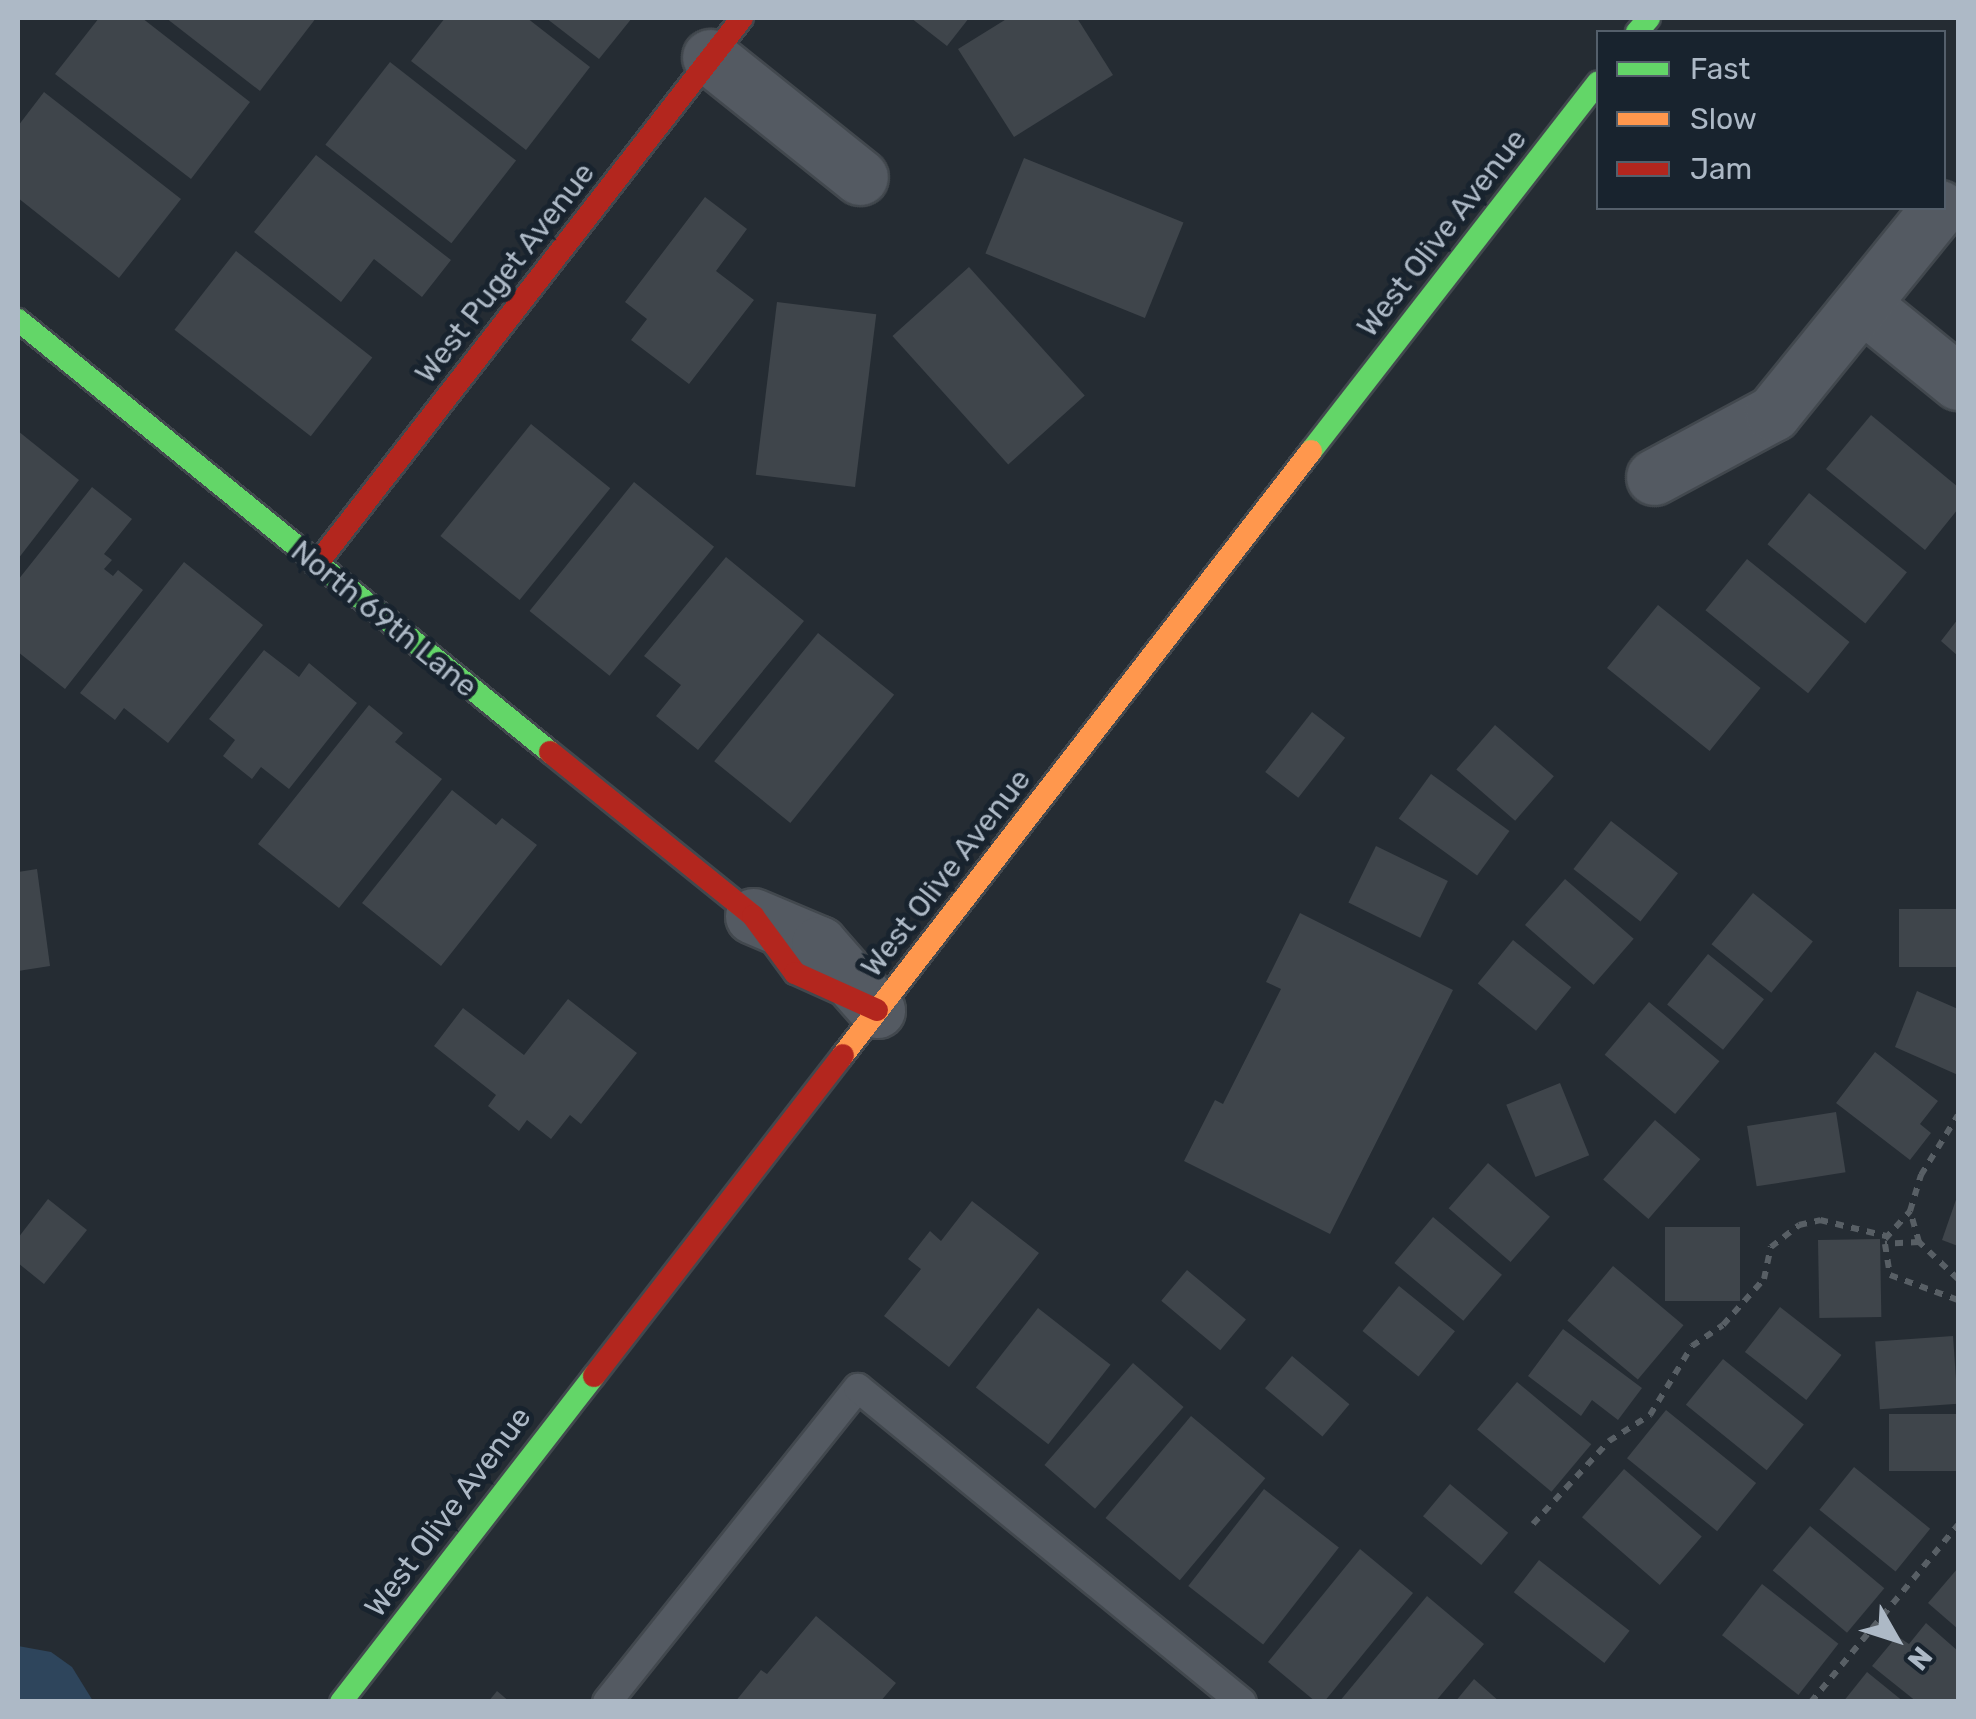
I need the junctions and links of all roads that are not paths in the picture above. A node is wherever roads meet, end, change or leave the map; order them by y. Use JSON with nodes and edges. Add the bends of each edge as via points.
{"nodes":[{"id":1,"x":726,"y":38,"type":"edge"},
{"id":2,"x":1596,"y":85,"type":"edge"},
{"id":3,"x":860,"y":177,"type":"dead end"},
{"id":4,"x":1937,"y":210,"type":"edge"},
{"id":5,"x":1862,"y":304,"type":"junction"},
{"id":6,"x":18,"y":320,"type":"edge"},
{"id":7,"x":1958,"y":382,"type":"edge"},
{"id":8,"x":1654,"y":476,"type":"dead end"},
{"id":9,"x":316,"y":565,"type":"junction"},
{"id":10,"x":752,"y":916,"type":"joint"},
{"id":11,"x":878,"y":1010,"type":"junction"},
{"id":12,"x":341,"y":1702,"type":"edge"},
{"id":13,"x":607,"y":1702,"type":"edge"},
{"id":14,"x":1242,"y":1702,"type":"edge"}],
"edges":[{"from":1,"to":3,"type":"street"},
{"from":1,"to":9,"type":"main road","name":"West Puget Avenue"},
{"from":2,"to":11,"type":"main road","name":"West Olive Avenue"},
{"from":4,"to":5,"type":"street"},
{"from":5,"to":7,"type":"street"},
{"from":5,"to":8,"type":"street","via":[[1773,412]]},
{"from":6,"to":9,"type":"main road","name":"North 69th Lane"},
{"from":9,"to":10,"type":"main road","name":"North 69th Lane"},
{"from":10,"to":11,"type":"street","name":"North 69th Lane","via":[[819,944]]},
{"from":11,"to":12,"type":"main road","name":"West Olive Avenue"},
{"from":13,"to":14,"type":"lane","via":[[858,1388]]}]}
